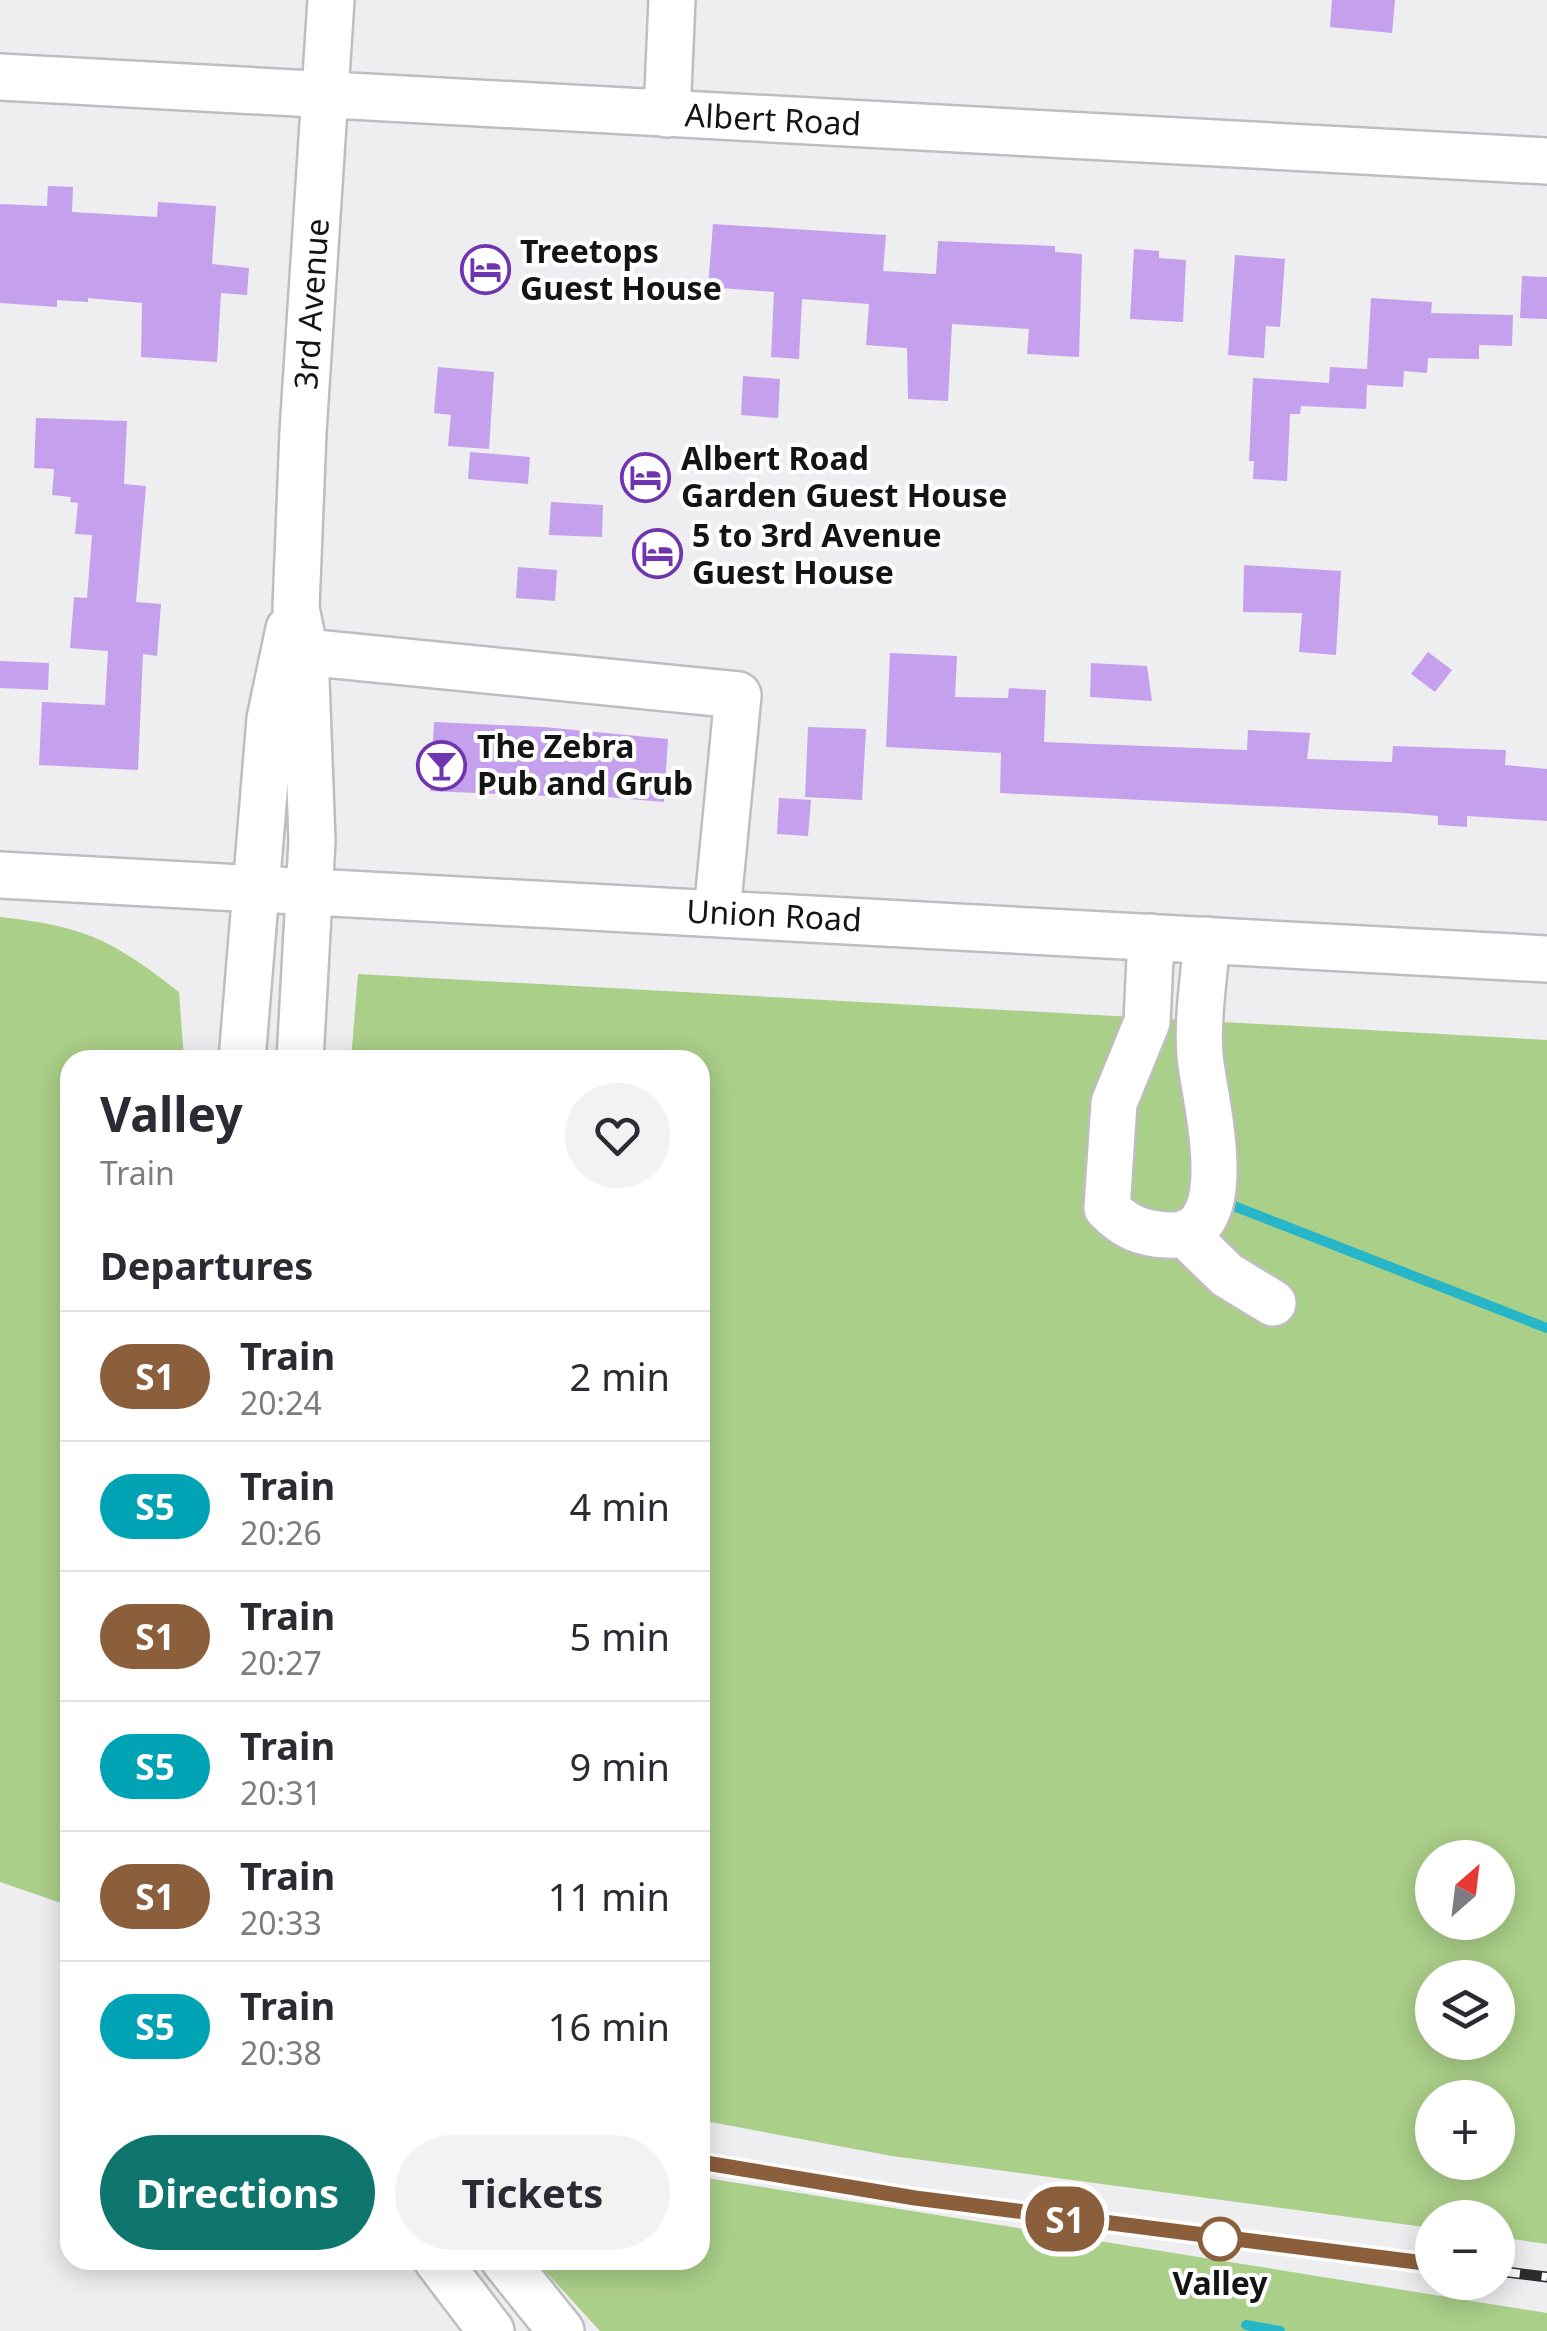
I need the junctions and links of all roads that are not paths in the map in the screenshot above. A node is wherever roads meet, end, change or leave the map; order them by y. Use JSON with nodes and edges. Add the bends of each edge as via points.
{"nodes":[{"id":1,"x":331,"y":0,"type":"edge"},
{"id":2,"x":672,"y":0,"type":"edge"},
{"id":3,"x":0,"y":77,"type":"edge"},
{"id":4,"x":326,"y":96,"type":"junction"},
{"id":5,"x":667,"y":114,"type":"junction"},
{"id":6,"x":1547,"y":161,"type":"edge"},
{"id":7,"x":296,"y":608,"type":"junction"},
{"id":8,"x":305,"y":652,"type":"junction"},
{"id":9,"x":0,"y":876,"type":"edge"},
{"id":10,"x":256,"y":888,"type":"junction"},
{"id":11,"x":310,"y":891,"type":"junction"},
{"id":12,"x":717,"y":913,"type":"junction"},
{"id":13,"x":1151,"y":937,"type":"junction"},
{"id":14,"x":1207,"y":940,"type":"junction"},
{"id":15,"x":1547,"y":959,"type":"edge"},
{"id":16,"x":243,"y":1050,"type":"edge"},
{"id":17,"x":301,"y":1050,"type":"edge"},
{"id":18,"x":1187,"y":1236,"type":"junction"},
{"id":19,"x":1274,"y":1303,"type":"dead end"},
{"id":20,"x":445,"y":2270,"type":"edge"},
{"id":21,"x":512,"y":2270,"type":"edge"},
{"id":22,"x":557,"y":2328,"type":"edge"},
{"id":23,"x":491,"y":2331,"type":"edge"}],
"edges":[{"from":1,"to":4,"type":"street","name":"3rd Avenue"},
{"from":2,"to":5,"type":"street"},
{"from":3,"to":4,"type":"street","name":"Albert Road"},
{"from":4,"to":5,"type":"street","name":"Albert Road"},
{"from":4,"to":7,"type":"street","name":"3rd Avenue"},
{"from":5,"to":6,"type":"street","name":"Albert Road"},
{"from":7,"to":8,"type":"street","name":"3rd Avenue"},
{"from":7,"to":10,"type":"street","name":"3rd Avenue","via":[[275,686]]},
{"from":8,"to":11,"type":"street","name":"3rd Avenue"},
{"from":8,"to":12,"type":"street","via":[[738,695]]},
{"from":9,"to":10,"type":"street","name":"Union Road"},
{"from":10,"to":11,"type":"street","name":"Union Road"},
{"from":10,"to":16,"type":"street","name":"3rd Avenue"},
{"from":11,"to":12,"type":"street","name":"Union Road"},
{"from":11,"to":17,"type":"street","name":"3rd Avenue"},
{"from":12,"to":13,"type":"street","name":"Union Road"},
{"from":13,"to":14,"type":"street","name":"Union Road"},
{"from":13,"to":18,"type":"street","via":[[1147,1022],[1114,1103],[1107,1208],[1147,1234]]},
{"from":14,"to":15,"type":"street","name":"Union Road"},
{"from":14,"to":18,"type":"street","via":[[1200,1054],[1216,1153],[1205,1210]]},
{"from":18,"to":19,"type":"street","via":[[1227,1275]]},
{"from":20,"to":23,"type":"street"},
{"from":21,"to":22,"type":"street"}]}
